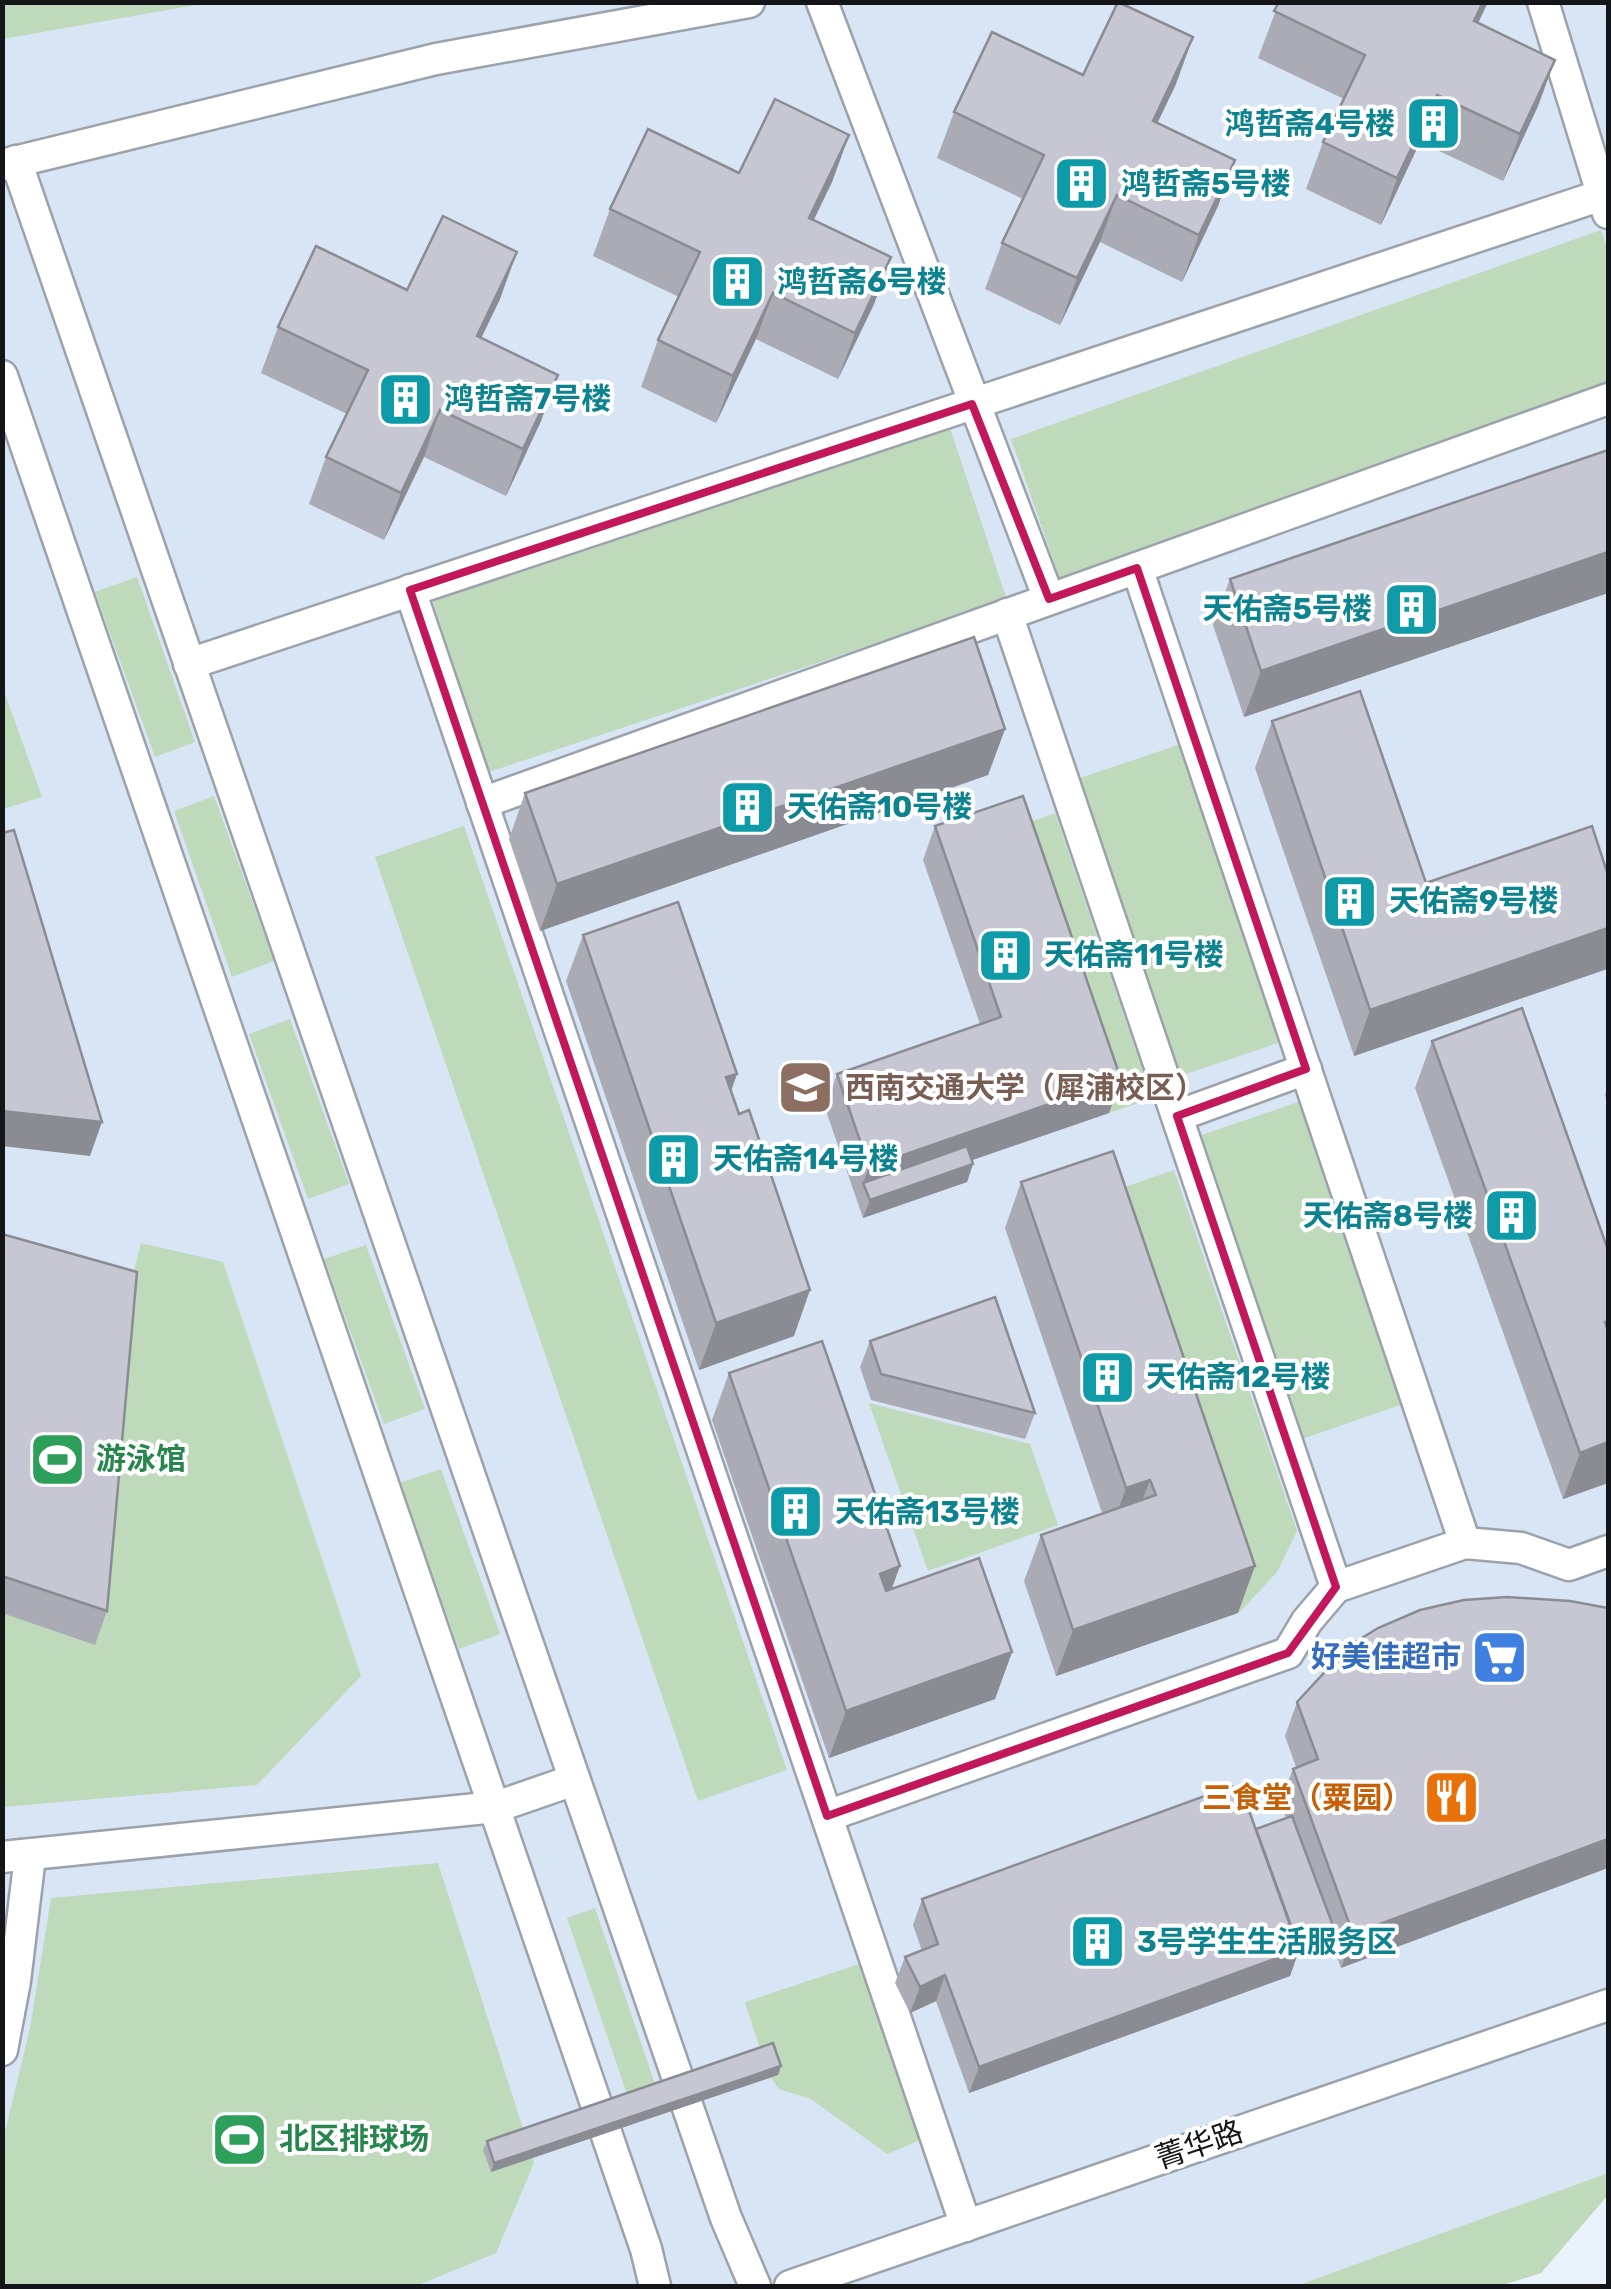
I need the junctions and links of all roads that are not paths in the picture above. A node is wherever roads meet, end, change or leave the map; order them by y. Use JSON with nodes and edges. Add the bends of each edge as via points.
{"nodes":[{"id":1,"x":749,"y":2,"type":"edge"},
{"id":2,"x":822,"y":2,"type":"edge"},
{"id":3,"x":1544,"y":2,"type":"edge"},
{"id":4,"x":9,"y":163,"type":"edge"},
{"id":5,"x":1607,"y":200,"type":"edge"},
{"id":6,"x":2,"y":376,"type":"edge"},
{"id":7,"x":1608,"y":398,"type":"edge"},
{"id":8,"x":972,"y":404,"type":"junction"},
{"id":9,"x":1137,"y":568,"type":"junction"},
{"id":10,"x":410,"y":590,"type":"junction"},
{"id":11,"x":1049,"y":600,"type":"junction"},
{"id":12,"x":1008,"y":614,"type":"junction"},
{"id":13,"x":189,"y":664,"type":"junction"},
{"id":14,"x":482,"y":803,"type":"junction"},
{"id":15,"x":1306,"y":1070,"type":"junction"},
{"id":16,"x":1177,"y":1116,"type":"junction"},
{"id":17,"x":1465,"y":1543,"type":"junction"},
{"id":18,"x":1608,"y":1552,"type":"edge"},
{"id":19,"x":1336,"y":1587,"type":"junction"},
{"id":20,"x":574,"y":1780,"type":"junction"},
{"id":21,"x":496,"y":1806,"type":"junction"},
{"id":22,"x":827,"y":1816,"type":"junction"},
{"id":23,"x":16,"y":1857,"type":"edge"},
{"id":24,"x":1608,"y":2004,"type":"edge"},
{"id":25,"x":2,"y":2050,"type":"edge"},
{"id":26,"x":966,"y":2226,"type":"junction"},
{"id":27,"x":655,"y":2286,"type":"edge"},
{"id":28,"x":755,"y":2286,"type":"edge"},
{"id":29,"x":790,"y":2286,"type":"edge"}],
"edges":[{"from":1,"to":4,"type":"street","via":[[436,59]]},
{"from":2,"to":8,"type":"street"},
{"from":3,"to":5,"type":"street"},
{"from":4,"to":13,"type":"street"},
{"from":5,"to":8,"type":"street"},
{"from":6,"to":21,"type":"street"},
{"from":7,"to":9,"type":"street"},
{"from":8,"to":10,"type":"street"},
{"from":8,"to":11,"type":"street"},
{"from":9,"to":11,"type":"street"},
{"from":9,"to":15,"type":"street"},
{"from":10,"to":13,"type":"street"},
{"from":10,"to":14,"type":"street"},
{"from":11,"to":12,"type":"street"},
{"from":12,"to":14,"type":"street"},
{"from":12,"to":16,"type":"street"},
{"from":13,"to":20,"type":"street"},
{"from":14,"to":22,"type":"street"},
{"from":15,"to":16,"type":"street"},
{"from":15,"to":17,"type":"street"},
{"from":16,"to":19,"type":"street"},
{"from":17,"to":18,"type":"street","via":[[1521,1548],[1569,1565]]},
{"from":17,"to":19,"type":"street"},
{"from":19,"to":22,"type":"street","via":[[1288,1653]]},
{"from":20,"to":21,"type":"street"},
{"from":20,"to":28,"type":"street"},
{"from":21,"to":23,"type":"street"},
{"from":21,"to":27,"type":"street"},
{"from":22,"to":26,"type":"street"},
{"from":23,"to":25,"type":"street","via":[[15,1980]]},
{"from":24,"to":26,"type":"street","name":"菁华路"},
{"from":26,"to":29,"type":"street","name":"菁华路"}]}
